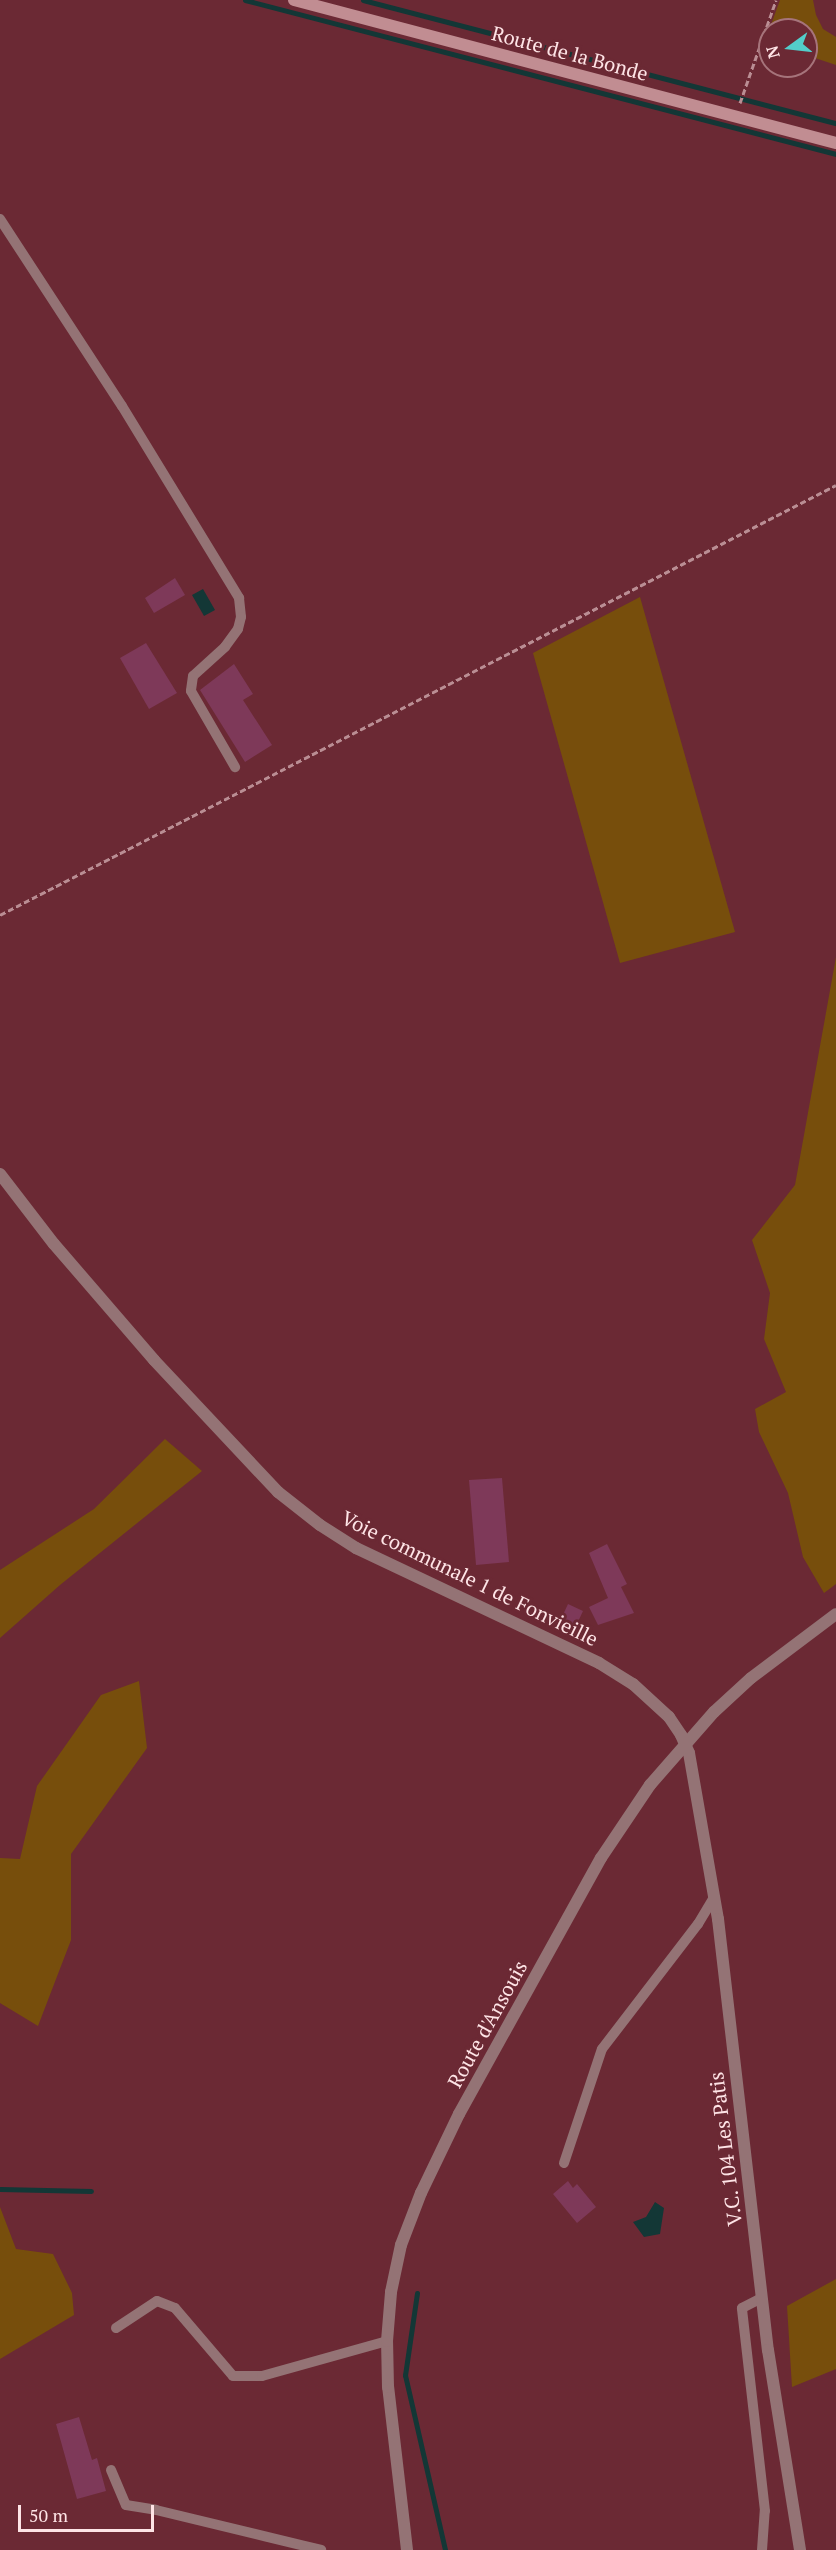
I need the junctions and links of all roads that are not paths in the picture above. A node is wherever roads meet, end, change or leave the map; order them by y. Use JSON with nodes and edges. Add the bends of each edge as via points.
{"nodes":[{"id":1,"x":294,"y":0,"type":"edge"},
{"id":2,"x":836,"y":143,"type":"edge"},
{"id":3,"x":0,"y":219,"type":"edge"},
{"id":4,"x":235,"y":767,"type":"dead end"},
{"id":5,"x":0,"y":1174,"type":"edge"},
{"id":6,"x":836,"y":1614,"type":"edge"},
{"id":7,"x":686,"y":1744,"type":"junction"},
{"id":8,"x":714,"y":1897,"type":"junction"},
{"id":9,"x":564,"y":2163,"type":"dead end"},
{"id":10,"x":762,"y":2298,"type":"junction"},
{"id":11,"x":116,"y":2328,"type":"dead end"},
{"id":12,"x":387,"y":2341,"type":"junction"},
{"id":13,"x":111,"y":2470,"type":"dead end"},
{"id":14,"x":321,"y":2550,"type":"edge"},
{"id":15,"x":407,"y":2550,"type":"edge"},
{"id":16,"x":762,"y":2550,"type":"edge"},
{"id":17,"x":800,"y":2550,"type":"edge"}],
"edges":[{"from":1,"to":2,"type":"main road","name":"Route de la Bonde"},
{"from":3,"to":4,"type":"lane","via":[[122,406],[239,598],[238,629],[225,647],[193,676],[191,691]]},
{"from":5,"to":7,"type":"street","name":"Voie communale 1 de Fonvieille","via":[[54,1244],[154,1360],[278,1492],[356,1548],[599,1663],[633,1684],[669,1717]]},
{"from":6,"to":7,"type":"street","name":"Route d'Ansouis","via":[[751,1678]]},
{"from":7,"to":8,"type":"street","name":"V.C. 104 Les Patis"},
{"from":7,"to":12,"type":"street","name":"Route d'Ansouis","via":[[650,1785],[601,1858],[459,2114],[401,2245],[391,2292]]},
{"from":8,"to":9,"type":"lane","via":[[698,1924],[602,2049]]},
{"from":8,"to":10,"type":"street","name":"V.C. 104 Les Patis"},
{"from":10,"to":16,"type":"lane","via":[[742,2308],[765,2511]]},
{"from":10,"to":17,"type":"street","name":"V.C. 104 Les Patis"},
{"from":11,"to":12,"type":"lane","via":[[157,2301],[175,2308],[233,2376],[262,2376]]},
{"from":12,"to":15,"type":"street","name":"Route d'Ansouis","via":[[388,2387]]},
{"from":13,"to":14,"type":"lane","via":[[126,2505]]}]}
